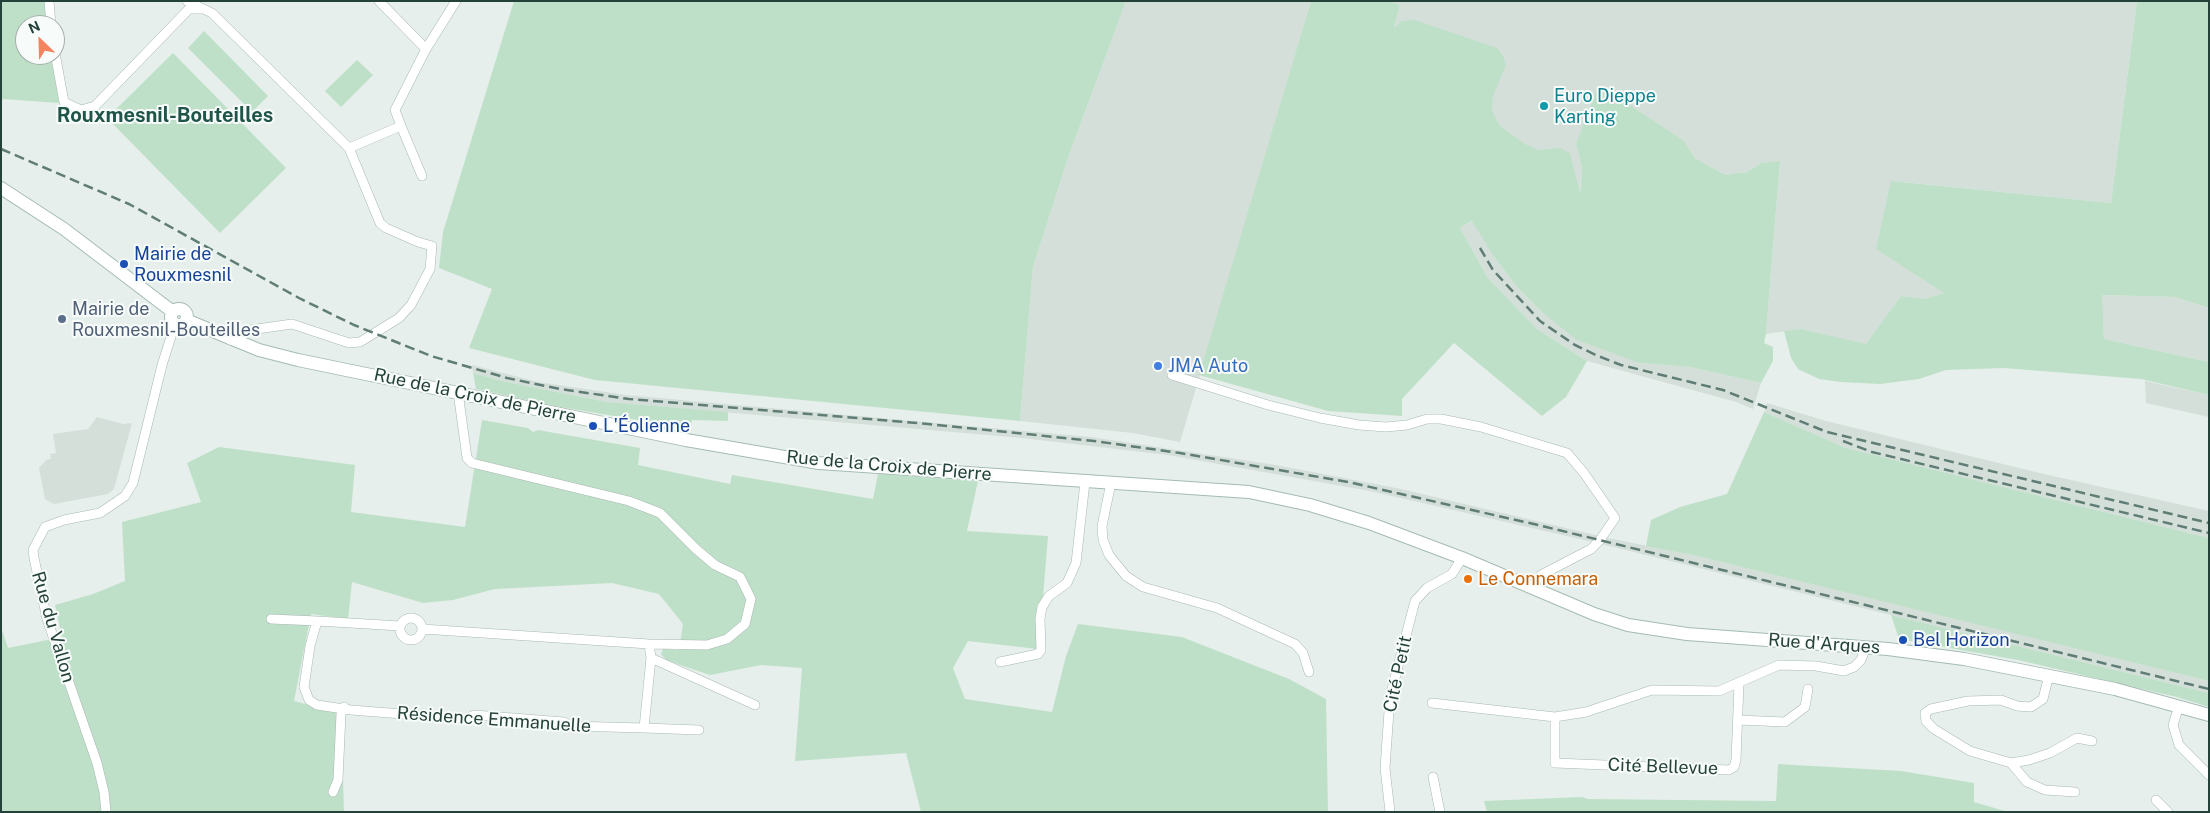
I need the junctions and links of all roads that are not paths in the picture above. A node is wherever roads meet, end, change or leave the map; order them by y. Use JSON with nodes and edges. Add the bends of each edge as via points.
{"nodes":[{"id":1,"x":49,"y":1,"type":"edge"},
{"id":2,"x":187,"y":1,"type":"edge"},
{"id":3,"x":379,"y":1,"type":"edge"},
{"id":4,"x":456,"y":1,"type":"edge"},
{"id":5,"x":204,"y":9,"type":"junction"},
{"id":6,"x":50,"y":15,"type":"edge"},
{"id":7,"x":426,"y":50,"type":"junction"},
{"id":8,"x":57,"y":65,"type":"edge"},
{"id":9,"x":401,"y":126,"type":"junction"},
{"id":10,"x":349,"y":148,"type":"junction"},
{"id":11,"x":422,"y":176,"type":"dead end"},
{"id":12,"x":1,"y":188,"type":"edge"},
{"id":13,"x":178,"y":319,"type":"junction"},
{"id":14,"x":230,"y":340,"type":"junction"},
{"id":15,"x":1172,"y":375,"type":"dead end"},
{"id":16,"x":458,"y":392,"type":"junction"},
{"id":17,"x":1084,"y":482,"type":"junction"},
{"id":18,"x":1111,"y":483,"type":"junction"},
{"id":19,"x":1462,"y":558,"type":"junction"},
{"id":20,"x":1531,"y":588,"type":"junction"},
{"id":21,"x":271,"y":619,"type":"dead end"},
{"id":22,"x":317,"y":622,"type":"junction"},
{"id":23,"x":400,"y":626,"type":"junction"},
{"id":24,"x":422,"y":629,"type":"junction"},
{"id":25,"x":649,"y":644,"type":"junction"},
{"id":26,"x":1866,"y":647,"type":"junction"},
{"id":27,"x":651,"y":658,"type":"junction"},
{"id":28,"x":1000,"y":662,"type":"dead end"},
{"id":29,"x":1309,"y":672,"type":"dead end"},
{"id":30,"x":2049,"y":675,"type":"junction"},
{"id":31,"x":1739,"y":684,"type":"junction"},
{"id":32,"x":1808,"y":689,"type":"dead end"},
{"id":33,"x":1432,"y":703,"type":"dead end"},
{"id":34,"x":755,"y":705,"type":"dead end"},
{"id":35,"x":2179,"y":706,"type":"junction"},
{"id":36,"x":344,"y":708,"type":"junction"},
{"id":37,"x":2209,"y":715,"type":"edge"},
{"id":38,"x":1555,"y":717,"type":"junction"},
{"id":39,"x":1738,"y":720,"type":"junction"},
{"id":40,"x":644,"y":728,"type":"junction"},
{"id":41,"x":699,"y":730,"type":"dead end"},
{"id":42,"x":2092,"y":741,"type":"dead end"},
{"id":43,"x":2010,"y":763,"type":"junction"},
{"id":44,"x":2209,"y":775,"type":"edge"},
{"id":45,"x":1433,"y":777,"type":"dead end"},
{"id":46,"x":333,"y":792,"type":"dead end"},
{"id":47,"x":2075,"y":792,"type":"dead end"},
{"id":48,"x":2156,"y":800,"type":"dead end"},
{"id":49,"x":106,"y":812,"type":"edge"},
{"id":50,"x":1390,"y":812,"type":"edge"},
{"id":51,"x":1440,"y":812,"type":"edge"},
{"id":52,"x":2168,"y":812,"type":"edge"}],
"edges":[{"from":1,"to":6,"type":"street"},
{"from":2,"to":5,"type":"street"},
{"from":3,"to":7,"type":"street"},
{"from":4,"to":7,"type":"street"},
{"from":5,"to":8,"type":"street","via":[[189,9],[95,106],[81,110],[64,102]]},
{"from":5,"to":10,"type":"street","via":[[212,13]]},
{"from":7,"to":9,"type":"street","via":[[395,110]]},
{"from":9,"to":10,"type":"street"},
{"from":9,"to":11,"type":"street"},
{"from":10,"to":14,"type":"street","via":[[380,222],[386,228],[432,246],[430,269],[411,305],[399,318],[360,342],[349,343],[292,324],[250,330]]},
{"from":12,"to":13,"type":"main road","name":"Rue de la Croix de Pierre","via":[[64,230]]},
{"from":13,"to":14,"type":"main road","name":"Rue de la Croix de Pierre"},
{"from":13,"to":49,"type":"street","name":"Rue du Vallon","via":[[155,392],[133,483],[125,496],[100,513],[45,527],[34,550],[47,619],[97,763]]},
{"from":14,"to":16,"type":"main road","name":"Rue de la Croix de Pierre","via":[[298,360]]},
{"from":15,"to":20,"type":"street","via":[[1320,418],[1386,427],[1441,419],[1481,427],[1567,453],[1615,518],[1591,549],[1541,575]]},
{"from":16,"to":17,"type":"main road","name":"Rue de la Croix de Pierre","via":[[686,440],[819,463]]},
{"from":16,"to":25,"type":"street","via":[[468,458],[472,462],[629,501],[660,513],[696,550],[715,565],[740,577],[751,599],[745,624],[727,640],[707,645]]},
{"from":17,"to":18,"type":"main road","name":"Rue de la Croix de Pierre"},
{"from":17,"to":28,"type":"street","via":[[1076,562],[1067,583],[1049,596],[1042,607],[1041,650],[1038,654]]},
{"from":18,"to":19,"type":"main road","name":"Rue de la Croix de Pierre","via":[[1249,492],[1301,503],[1369,523]]},
{"from":18,"to":29,"type":"street","via":[[1102,526],[1103,540],[1109,555],[1126,576],[1143,587],[1217,608],[1294,644],[1303,653]]},
{"from":19,"to":20,"type":"main road","name":"Rue de la Croix de Pierre"},
{"from":19,"to":50,"type":"street","name":"Cité Petit","via":[[1452,574],[1427,588],[1415,601],[1390,697],[1385,768]]},
{"from":20,"to":26,"type":"main road","name":"Rue d'Arques","via":[[1594,614],[1652,630]]},
{"from":21,"to":22,"type":"street"},
{"from":22,"to":23,"type":"street"},
{"from":22,"to":36,"type":"street","name":"Résidence Emmanuelle","via":[[310,646],[305,691],[309,700],[318,704]]},
{"from":23,"to":24,"type":"street","via":[[411,618],[418,620]]},
{"from":23,"to":24,"type":"street","via":[[403,636],[410,640],[418,638]]},
{"from":24,"to":25,"type":"street"},
{"from":25,"to":27,"type":"street"},
{"from":26,"to":30,"type":"main road","name":"Rue d'Arques","via":[[1964,659]]},
{"from":26,"to":31,"type":"street","via":[[1861,660],[1844,671],[1779,665]]},
{"from":27,"to":34,"type":"street"},
{"from":27,"to":40,"type":"street"},
{"from":30,"to":35,"type":"main road","name":"Rue d'Arques"},
{"from":30,"to":43,"type":"street","via":[[2043,699],[2031,707],[1988,700],[1931,708],[1925,713],[1926,721],[1934,729],[1970,751]]},
{"from":31,"to":38,"type":"street","via":[[1719,691],[1652,690],[1586,712]]},
{"from":31,"to":39,"type":"street","name":"Cité Bellevue"},
{"from":32,"to":39,"type":"street","via":[[1805,707],[1785,722]]},
{"from":33,"to":38,"type":"street"},
{"from":35,"to":37,"type":"main road","name":"Rue d'Arques"},
{"from":35,"to":44,"type":"street","via":[[2173,726],[2179,745]]},
{"from":36,"to":40,"type":"street","name":"Résidence Emmanuelle","via":[[466,719],[474,715],[571,726]]},
{"from":36,"to":46,"type":"street","via":[[338,780]]},
{"from":38,"to":39,"type":"street","name":"Cité Bellevue","via":[[1555,763],[1729,770],[1736,760]]},
{"from":40,"to":41,"type":"street","name":"Résidence Emmanuelle"},
{"from":42,"to":43,"type":"street","via":[[2076,738],[2050,753]]},
{"from":43,"to":47,"type":"street","via":[[2027,782],[2045,790]]},
{"from":45,"to":51,"type":"street"},
{"from":48,"to":52,"type":"street"}]}
